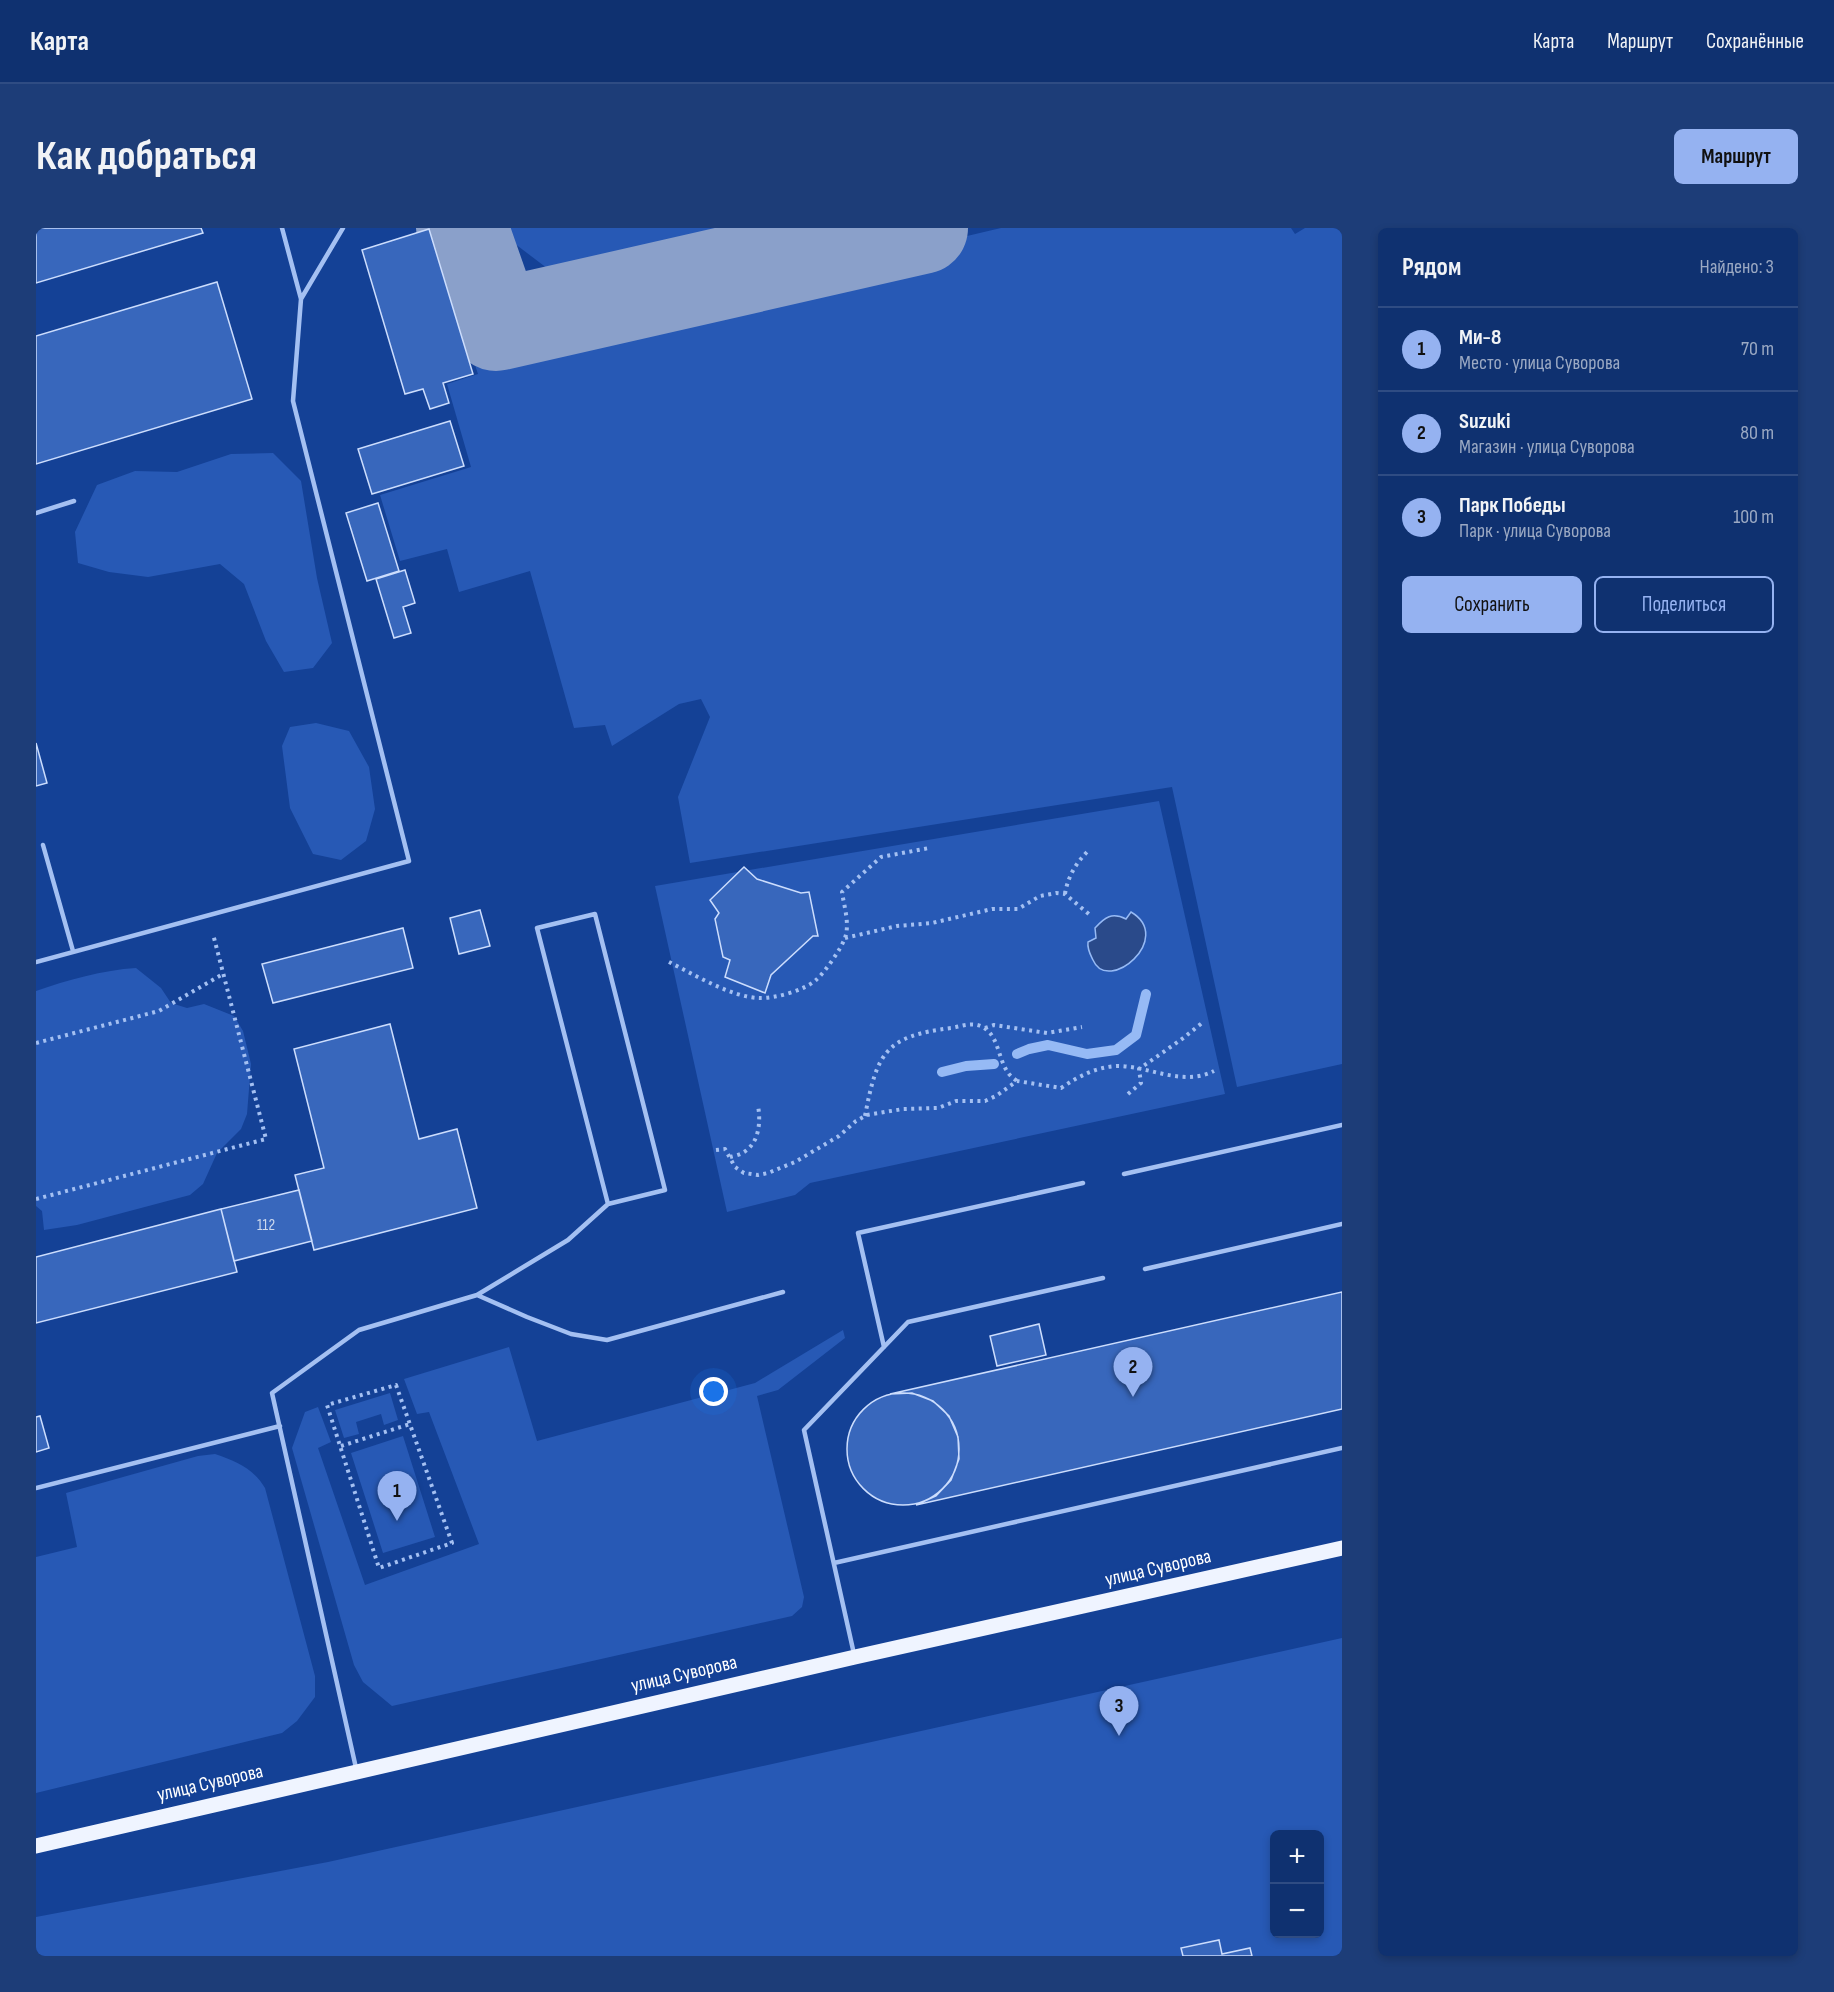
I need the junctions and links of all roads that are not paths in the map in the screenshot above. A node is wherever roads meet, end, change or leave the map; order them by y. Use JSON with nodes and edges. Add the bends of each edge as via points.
{"nodes":[{"id":1,"x":282,"y":228,"type":"edge"},
{"id":2,"x":343,"y":228,"type":"edge"},
{"id":3,"x":300,"y":299,"type":"junction"},
{"id":4,"x":74,"y":501,"type":"dead end"},
{"id":5,"x":36,"y":513,"type":"edge"},
{"id":6,"x":43,"y":845,"type":"dead end"},
{"id":7,"x":73,"y":951,"type":"junction"},
{"id":8,"x":36,"y":962,"type":"edge"},
{"id":9,"x":1342,"y":1125,"type":"edge"},
{"id":10,"x":1124,"y":1174,"type":"dead end"},
{"id":11,"x":1083,"y":1183,"type":"dead end"},
{"id":12,"x":608,"y":1204,"type":"junction"},
{"id":13,"x":1342,"y":1224,"type":"edge"},
{"id":14,"x":1145,"y":1269,"type":"dead end"},
{"id":15,"x":1104,"y":1278,"type":"dead end"},
{"id":16,"x":783,"y":1292,"type":"dead end"},
{"id":17,"x":477,"y":1295,"type":"junction"},
{"id":18,"x":884,"y":1347,"type":"junction"},
{"id":19,"x":280,"y":1426,"type":"junction"},
{"id":20,"x":1342,"y":1448,"type":"edge"},
{"id":21,"x":36,"y":1488,"type":"edge"},
{"id":22,"x":1342,"y":1548,"type":"edge"},
{"id":23,"x":834,"y":1563,"type":"junction"},
{"id":24,"x":855,"y":1657,"type":"junction"},
{"id":25,"x":357,"y":1770,"type":"junction"},
{"id":26,"x":36,"y":1846,"type":"edge"}],
"edges":[{"from":1,"to":3,"type":"lane"},
{"from":2,"to":3,"type":"lane"},
{"from":3,"to":7,"type":"lane","via":[[293,401],[409,861]]},
{"from":4,"to":5,"type":"lane"},
{"from":6,"to":7,"type":"lane"},
{"from":7,"to":8,"type":"lane"},
{"from":9,"to":10,"type":"lane"},
{"from":11,"to":18,"type":"lane","via":[[858,1233]]},
{"from":12,"to":12,"type":"lane","via":[[537,928],[595,914],[665,1190]]},
{"from":12,"to":17,"type":"lane","via":[[568,1240]]},
{"from":13,"to":14,"type":"lane"},
{"from":15,"to":18,"type":"lane","via":[[908,1322]]},
{"from":16,"to":17,"type":"lane","via":[[608,1340],[571,1334]]},
{"from":17,"to":19,"type":"lane","via":[[358,1330],[272,1393]]},
{"from":18,"to":23,"type":"lane","via":[[804,1430]]},
{"from":19,"to":21,"type":"lane"},
{"from":19,"to":25,"type":"lane"},
{"from":20,"to":23,"type":"lane"},
{"from":22,"to":24,"type":"main road","name":"улица Суворова"},
{"from":23,"to":24,"type":"lane"},
{"from":24,"to":25,"type":"main road","name":"улица Суворова"},
{"from":25,"to":26,"type":"main road","name":"улица Суворова"}]}
